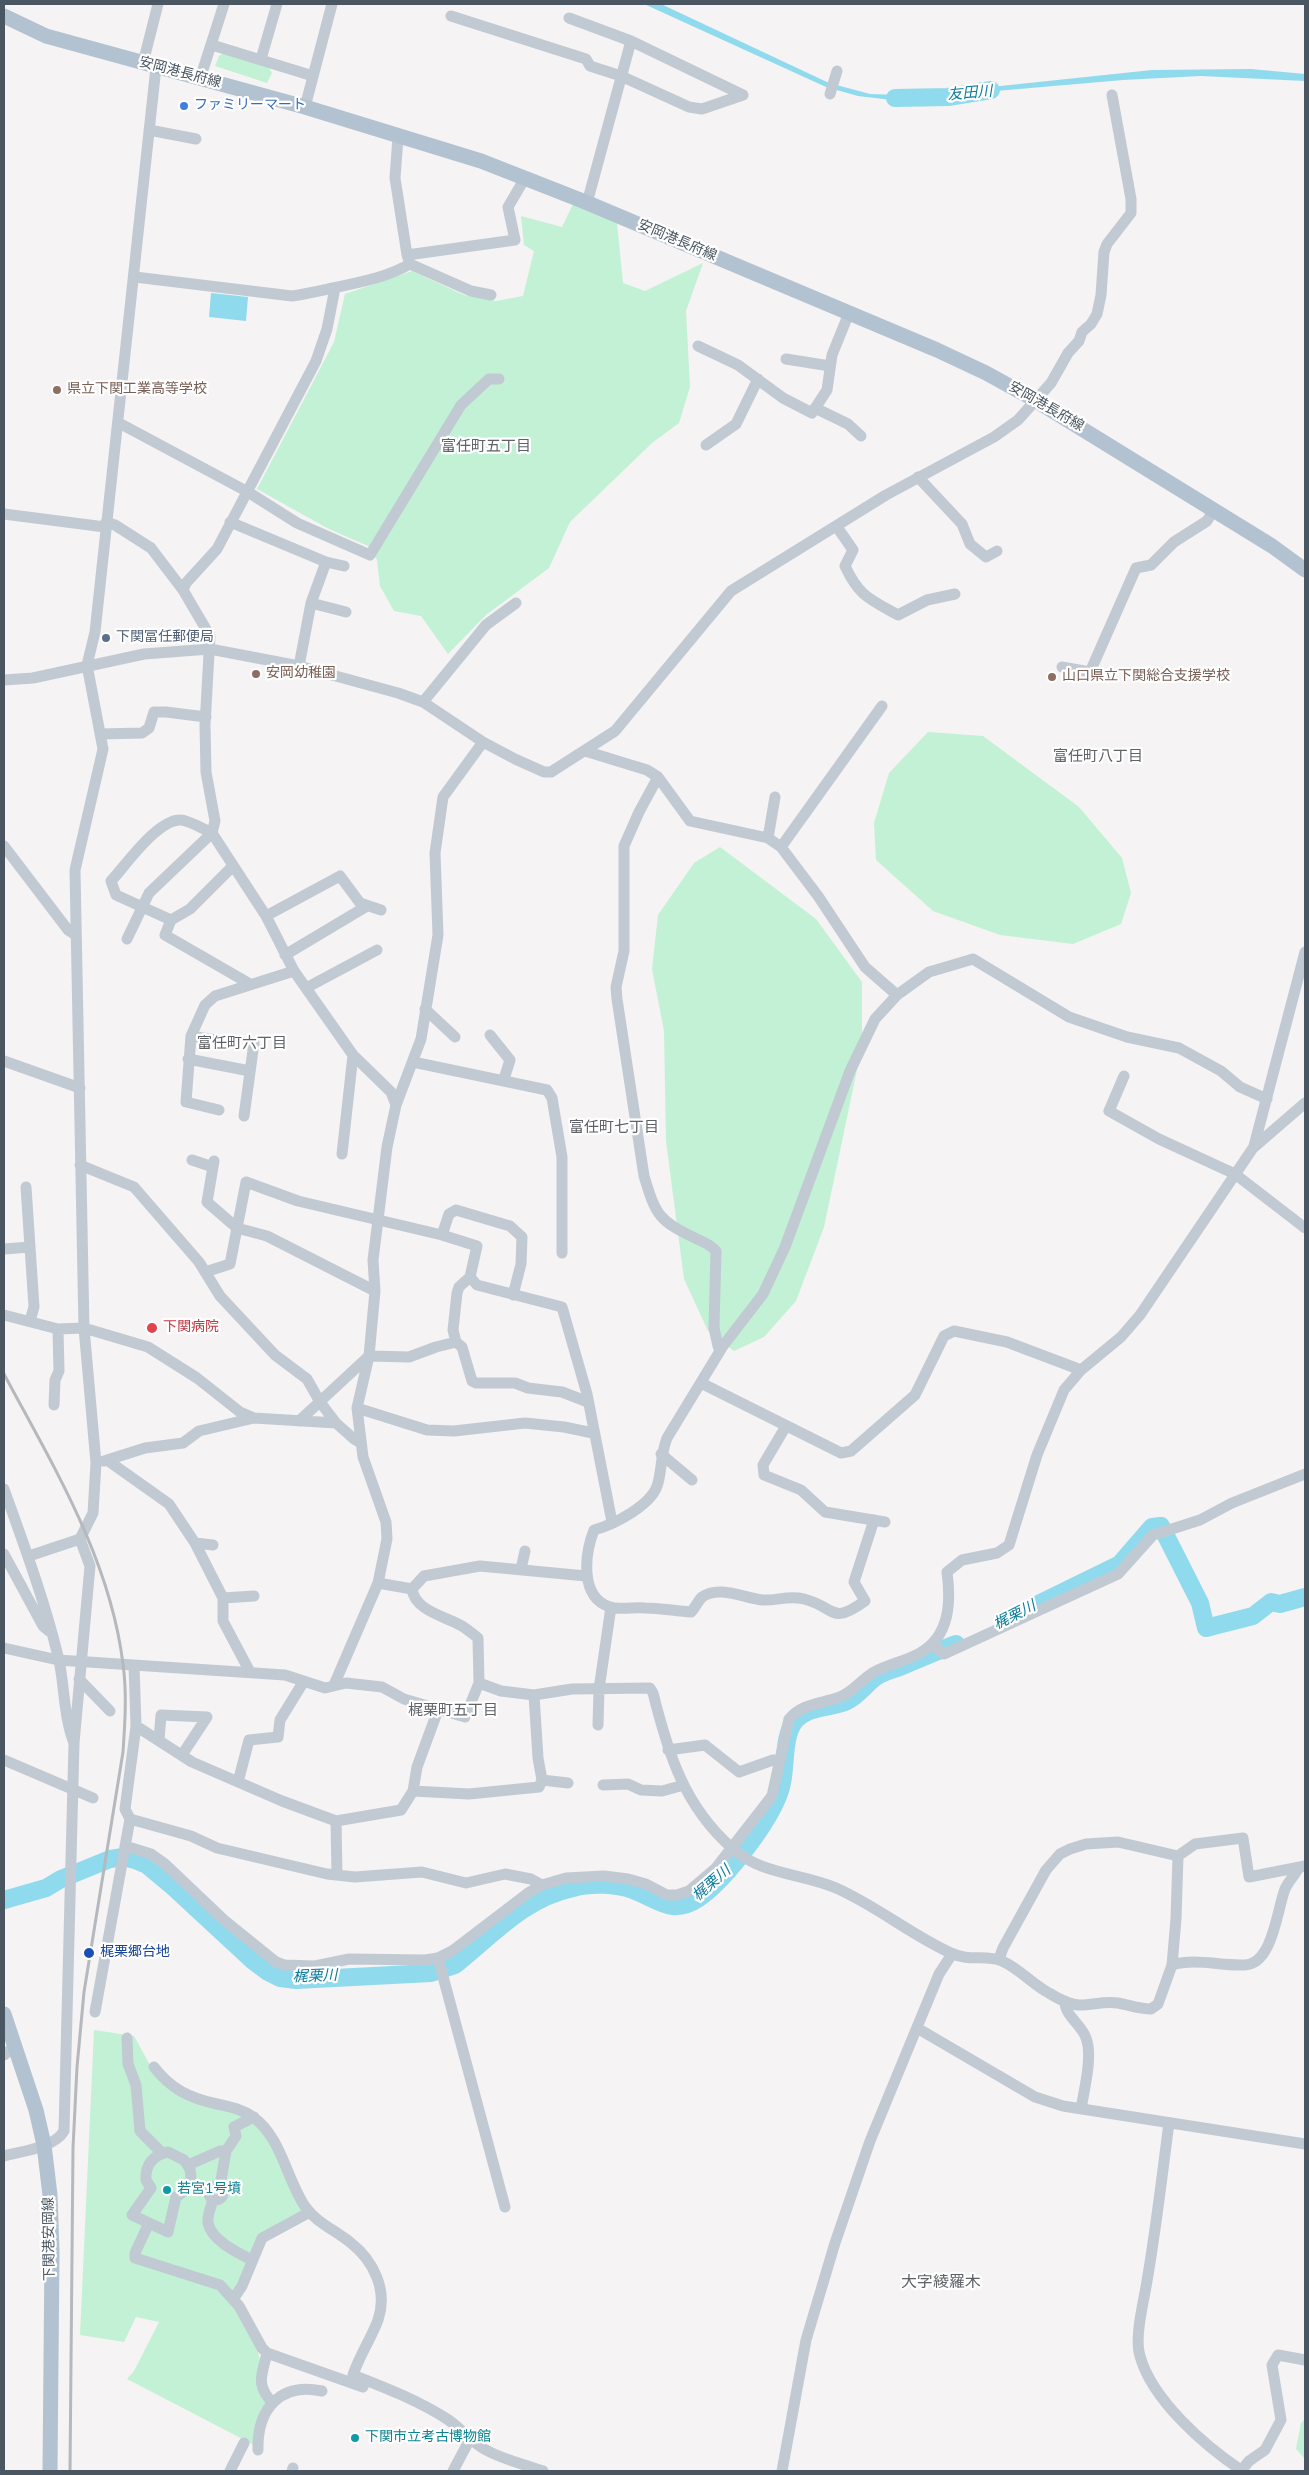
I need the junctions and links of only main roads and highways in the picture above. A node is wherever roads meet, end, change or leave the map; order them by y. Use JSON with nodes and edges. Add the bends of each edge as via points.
{"nodes":[{"id":1,"x":4,"y":16,"type":"edge"},
{"id":2,"x":1305,"y":570,"type":"edge"},
{"id":3,"x":4,"y":2014,"type":"edge"},
{"id":4,"x":10,"y":2050,"type":"edge"},
{"id":5,"x":50,"y":2471,"type":"edge"}],
"edges":[{"from":1,"to":2,"type":"main road","name":"安岡港長府線","via":[[46,36],[305,107],[481,161],[937,350],[1035,400],[1214,509]]},
{"from":3,"to":4,"type":"main road","name":"下関港安岡線"},
{"from":4,"to":5,"type":"main road","name":"下関港安岡線","via":[[44,2145],[50,2195]]}]}
